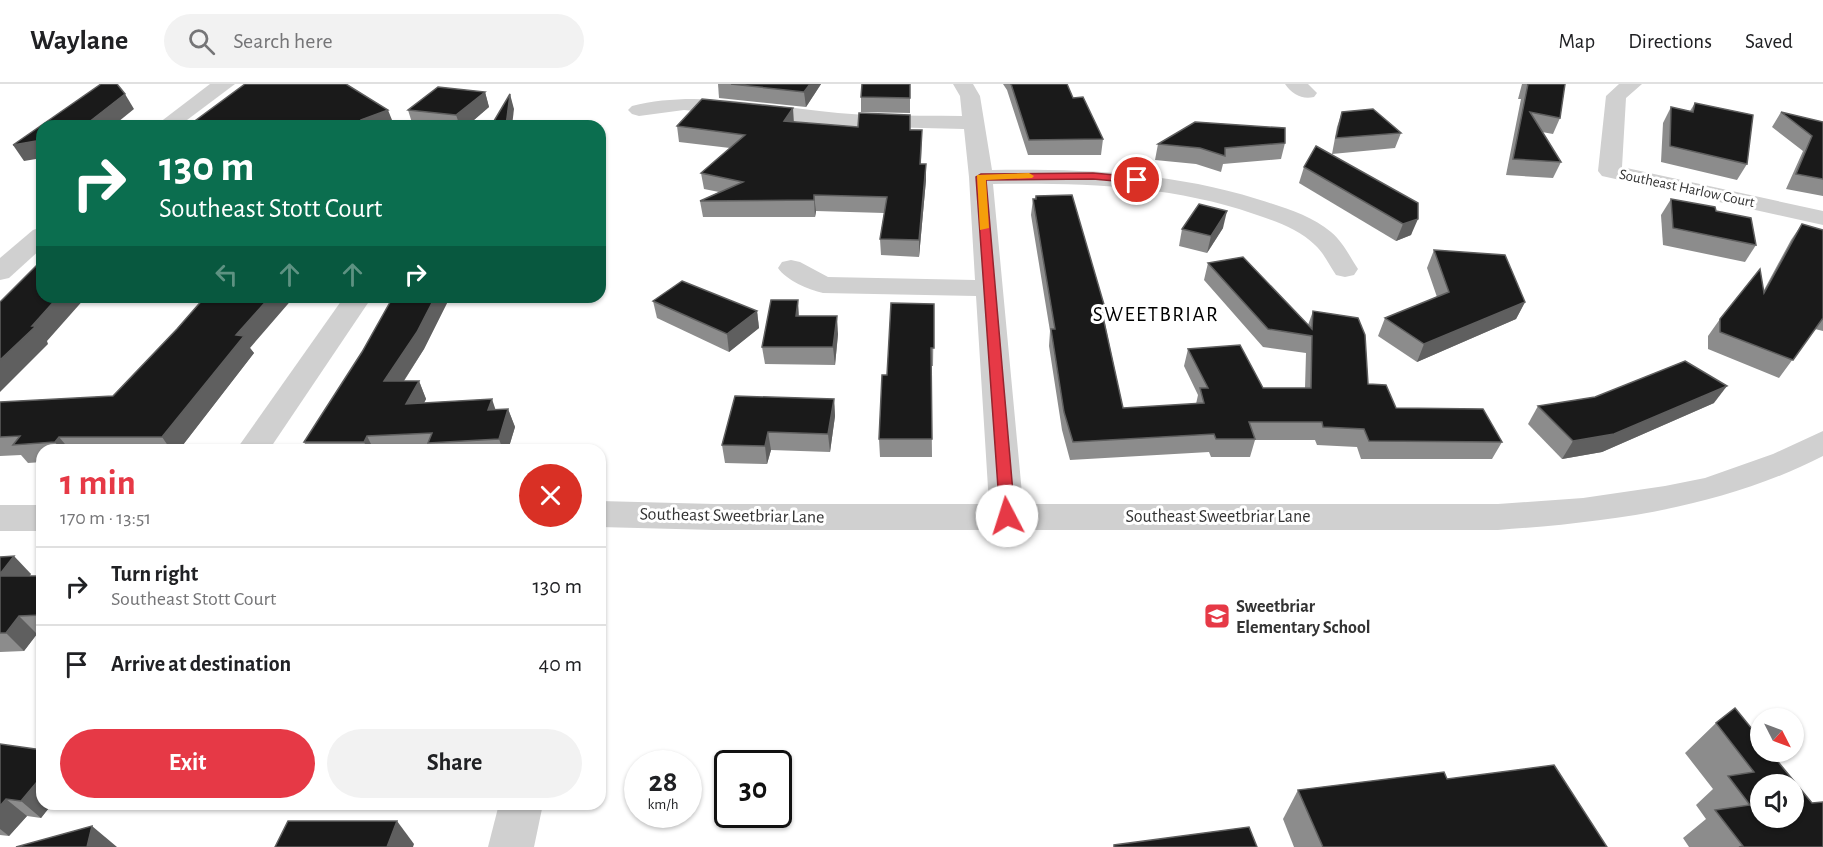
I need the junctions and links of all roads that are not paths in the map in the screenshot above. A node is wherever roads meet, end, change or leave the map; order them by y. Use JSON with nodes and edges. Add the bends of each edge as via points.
{"nodes":[{"id":1,"x":225,"y":84,"type":"edge"},
{"id":2,"x":963,"y":84,"type":"edge"},
{"id":3,"x":1632,"y":84,"type":"edge"},
{"id":4,"x":639,"y":110,"type":"dead end"},
{"id":5,"x":174,"y":120,"type":"edge"},
{"id":6,"x":973,"y":123,"type":"junction"},
{"id":7,"x":981,"y":177,"type":"junction"},
{"id":8,"x":1823,"y":218,"type":"edge"},
{"id":9,"x":36,"y":240,"type":"edge"},
{"id":10,"x":2,"y":268,"type":"edge"},
{"id":11,"x":791,"y":268,"type":"dead end"},
{"id":12,"x":1345,"y":269,"type":"dead end"},
{"id":13,"x":988,"y":288,"type":"junction"},
{"id":14,"x":354,"y":303,"type":"edge"},
{"id":15,"x":1823,"y":442,"type":"edge"},
{"id":16,"x":256,"y":444,"type":"edge"},
{"id":17,"x":606,"y":514,"type":"edge"},
{"id":18,"x":1007,"y":516,"type":"junction"},
{"id":19,"x":0,"y":518,"type":"edge"},
{"id":20,"x":36,"y":518,"type":"edge"},
{"id":21,"x":520,"y":810,"type":"edge"},
{"id":22,"x":511,"y":847,"type":"edge"}],
"edges":[{"from":1,"to":5,"type":"street"},
{"from":2,"to":6,"type":"street","via":[[970,96]]},
{"from":3,"to":8,"type":"street","name":"Southeast Harlow Court","via":[[1616,96],[1610,171]]},
{"from":4,"to":6,"type":"street","via":[[684,104],[841,120]]},
{"from":6,"to":7,"type":"street"},
{"from":7,"to":12,"type":"street","via":[[1093,176],[1158,182],[1216,194],[1299,224],[1324,239]]},
{"from":7,"to":13,"type":"street"},
{"from":9,"to":10,"type":"street"},
{"from":11,"to":13,"type":"street","via":[[823,285]]},
{"from":13,"to":18,"type":"street"},
{"from":14,"to":16,"type":"street"},
{"from":15,"to":18,"type":"street","name":"Southeast Sweetbriar Lane","via":[[1788,462],[1744,479],[1673,498],[1586,512],[1486,517]]},
{"from":17,"to":18,"type":"street","name":"Southeast Sweetbriar Lane"},
{"from":19,"to":20,"type":"street"},
{"from":21,"to":22,"type":"street"}]}
